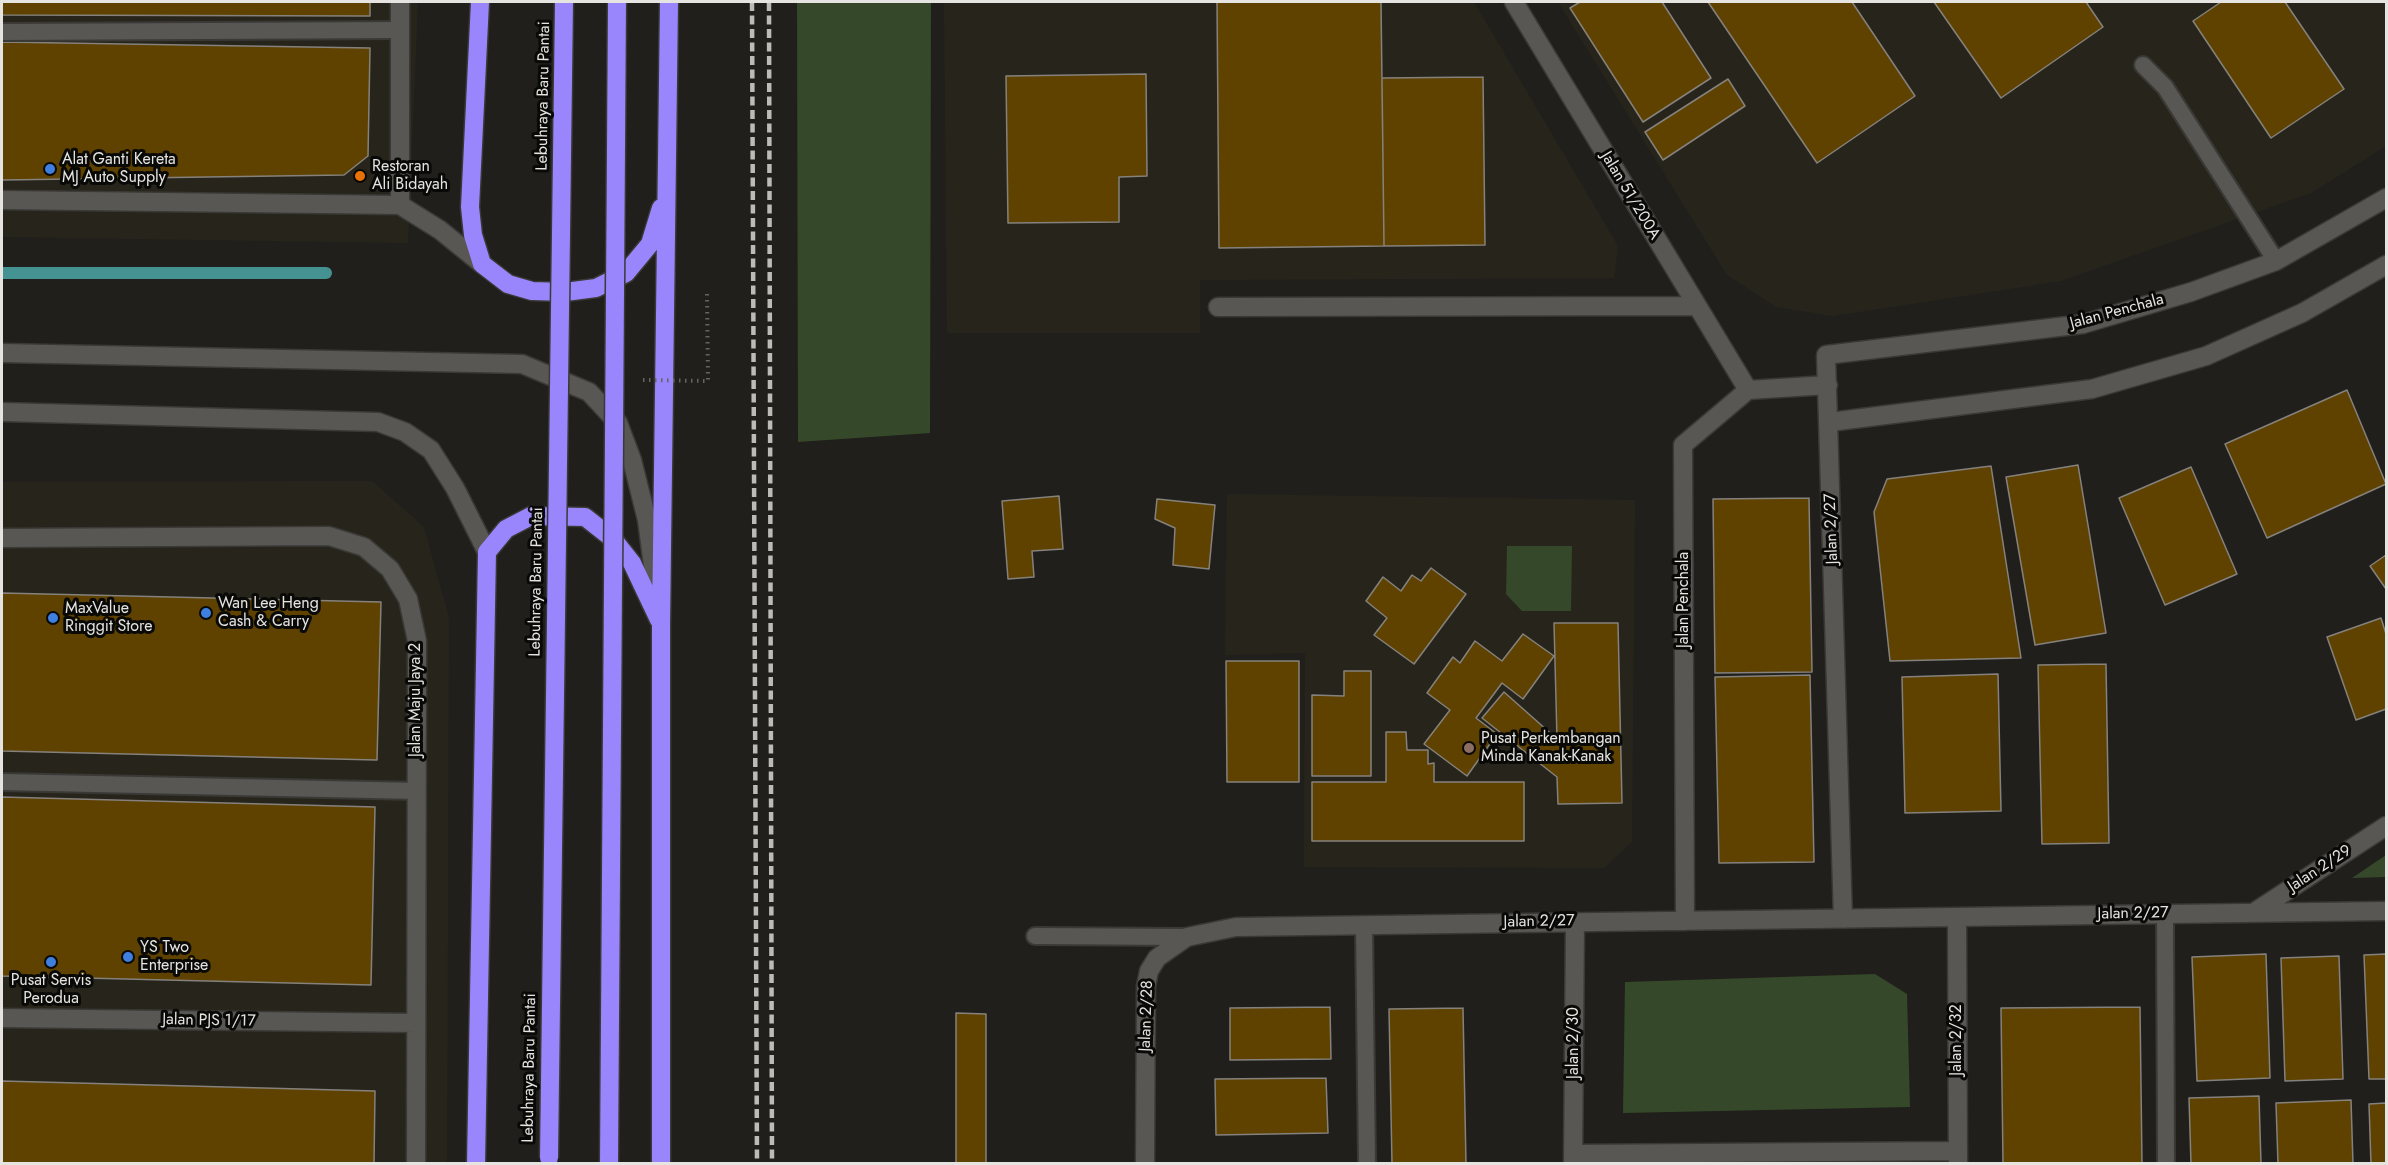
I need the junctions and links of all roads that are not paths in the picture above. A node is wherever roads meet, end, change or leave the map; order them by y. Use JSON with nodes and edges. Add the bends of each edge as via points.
{"nodes":[{"id":1,"x":400,"y":2,"type":"edge"},
{"id":2,"x":480,"y":2,"type":"edge"},
{"id":3,"x":564,"y":2,"type":"edge"},
{"id":4,"x":617,"y":2,"type":"edge"},
{"id":5,"x":669,"y":2,"type":"edge"},
{"id":6,"x":1514,"y":2,"type":"edge"},
{"id":7,"x":400,"y":30,"type":"junction"},
{"id":8,"x":2,"y":32,"type":"edge"},
{"id":9,"x":2143,"y":65,"type":"dead end"},
{"id":10,"x":667,"y":186,"type":"junction"},
{"id":11,"x":2386,"y":198,"type":"edge"},
{"id":12,"x":2,"y":200,"type":"edge"},
{"id":13,"x":400,"y":205,"type":"junction"},
{"id":14,"x":2276,"y":261,"type":"junction"},
{"id":15,"x":482,"y":264,"type":"junction"},
{"id":16,"x":2386,"y":265,"type":"edge"},
{"id":17,"x":1697,"y":306,"type":"junction"},
{"id":18,"x":1218,"y":307,"type":"dead end"},
{"id":19,"x":2,"y":353,"type":"edge"},
{"id":20,"x":1826,"y":355,"type":"joint"},
{"id":21,"x":1828,"y":385,"type":"junction"},
{"id":22,"x":1748,"y":390,"type":"junction"},
{"id":23,"x":2,"y":412,"type":"edge"},
{"id":24,"x":1830,"y":423,"type":"junction"},
{"id":25,"x":2,"y":537,"type":"edge"},
{"id":26,"x":487,"y":552,"type":"junction"},
{"id":27,"x":662,"y":626,"type":"junction"},
{"id":28,"x":2,"y":782,"type":"edge"},
{"id":29,"x":417,"y":791,"type":"junction"},
{"id":30,"x":2386,"y":826,"type":"edge"},
{"id":31,"x":2386,"y":911,"type":"edge"},
{"id":32,"x":2253,"y":913,"type":"junction"},
{"id":33,"x":2165,"y":914,"type":"junction"},
{"id":34,"x":1957,"y":917,"type":"junction"},
{"id":35,"x":1843,"y":918,"type":"junction"},
{"id":36,"x":1685,"y":921,"type":"junction"},
{"id":37,"x":1575,"y":922,"type":"junction"},
{"id":38,"x":1364,"y":925,"type":"junction"},
{"id":39,"x":1236,"y":927,"type":"joint"},
{"id":40,"x":1035,"y":936,"type":"dead end"},
{"id":41,"x":1188,"y":937,"type":"junction"},
{"id":42,"x":2,"y":1018,"type":"edge"},
{"id":43,"x":416,"y":1023,"type":"junction"},
{"id":44,"x":1958,"y":1157,"type":"edge"},
{"id":45,"x":1573,"y":1159,"type":"edge"},
{"id":46,"x":549,"y":1161,"type":"edge"},
{"id":47,"x":416,"y":1164,"type":"edge"},
{"id":48,"x":476,"y":1164,"type":"edge"},
{"id":49,"x":609,"y":1164,"type":"edge"},
{"id":50,"x":661,"y":1164,"type":"edge"},
{"id":51,"x":1145,"y":1164,"type":"edge"},
{"id":52,"x":1367,"y":1164,"type":"edge"},
{"id":53,"x":2166,"y":1164,"type":"edge"}],
"edges":[{"from":1,"to":7,"type":"street"},
{"from":2,"to":15,"type":"highway","via":[[470,207]]},
{"from":3,"to":46,"type":"highway","name":"Lebuhraya Baru Pantai","bridge":true},
{"from":4,"to":49,"type":"highway","bridge":true},
{"from":5,"to":10,"type":"highway"},
{"from":6,"to":17,"type":"street","name":"Jalan 51/200A"},
{"from":7,"to":8,"type":"lane"},
{"from":7,"to":13,"type":"street"},
{"from":9,"to":14,"type":"lane","via":[[2165,87]]},
{"from":10,"to":15,"type":"highway","via":[[650,244],[626,273],[596,288],[532,291],[508,284]]},
{"from":10,"to":27,"type":"highway"},
{"from":11,"to":14,"type":"street","name":"Jalan Penchala"},
{"from":12,"to":13,"type":"street"},
{"from":13,"to":15,"type":"street","via":[[440,230]]},
{"from":14,"to":20,"type":"street","name":"Jalan Penchala","via":[[2191,292],[2083,324]]},
{"from":16,"to":24,"type":"street","via":[[2302,313],[2206,356],[2092,389]]},
{"from":17,"to":18,"type":"street"},
{"from":17,"to":22,"type":"street","name":"Jalan 51/200A"},
{"from":19,"to":27,"type":"street","via":[[522,364],[589,392],[618,423],[647,520]]},
{"from":20,"to":21,"type":"street","name":"Jalan 2/27"},
{"from":21,"to":22,"type":"street"},
{"from":21,"to":24,"type":"street","name":"Jalan 2/27"},
{"from":22,"to":36,"type":"street","name":"Jalan Penchala","via":[[1683,445]]},
{"from":23,"to":26,"type":"street","via":[[378,422],[405,432],[431,450]]},
{"from":24,"to":35,"type":"street","name":"Jalan 2/27"},
{"from":25,"to":29,"type":"street","name":"Jalan Maju Jaya 2","via":[[329,536],[364,547],[390,569],[408,599],[417,641]]},
{"from":26,"to":27,"type":"highway","via":[[506,529],[531,516],[585,518],[613,538],[632,563]]},
{"from":26,"to":48,"type":"highway"},
{"from":27,"to":50,"type":"highway"},
{"from":28,"to":29,"type":"lane"},
{"from":29,"to":43,"type":"street","name":"Jalan Maju Jaya 2"},
{"from":30,"to":32,"type":"street","name":"Jalan 2/29"},
{"from":31,"to":32,"type":"street","name":"Jalan 2/27"},
{"from":32,"to":33,"type":"street","name":"Jalan 2/27"},
{"from":33,"to":34,"type":"street","name":"Jalan 2/27"},
{"from":33,"to":53,"type":"lane"},
{"from":34,"to":35,"type":"street","name":"Jalan 2/27"},
{"from":34,"to":44,"type":"street","name":"Jalan 2/32"},
{"from":35,"to":36,"type":"street","name":"Jalan 2/27"},
{"from":36,"to":37,"type":"street","name":"Jalan 2/27"},
{"from":37,"to":38,"type":"street","name":"Jalan 2/27"},
{"from":37,"to":45,"type":"street","name":"Jalan 2/30"},
{"from":38,"to":39,"type":"street","name":"Jalan 2/27"},
{"from":38,"to":52,"type":"lane"},
{"from":39,"to":41,"type":"street","name":"Jalan 2/28"},
{"from":40,"to":41,"type":"lane"},
{"from":41,"to":51,"type":"street","name":"Jalan 2/28","via":[[1157,958],[1149,971]]},
{"from":42,"to":43,"type":"street","name":"Jalan PJS 1/17"},
{"from":43,"to":47,"type":"street","name":"Jalan Maju Jaya 2"},
{"from":44,"to":45,"type":"street"}]}
